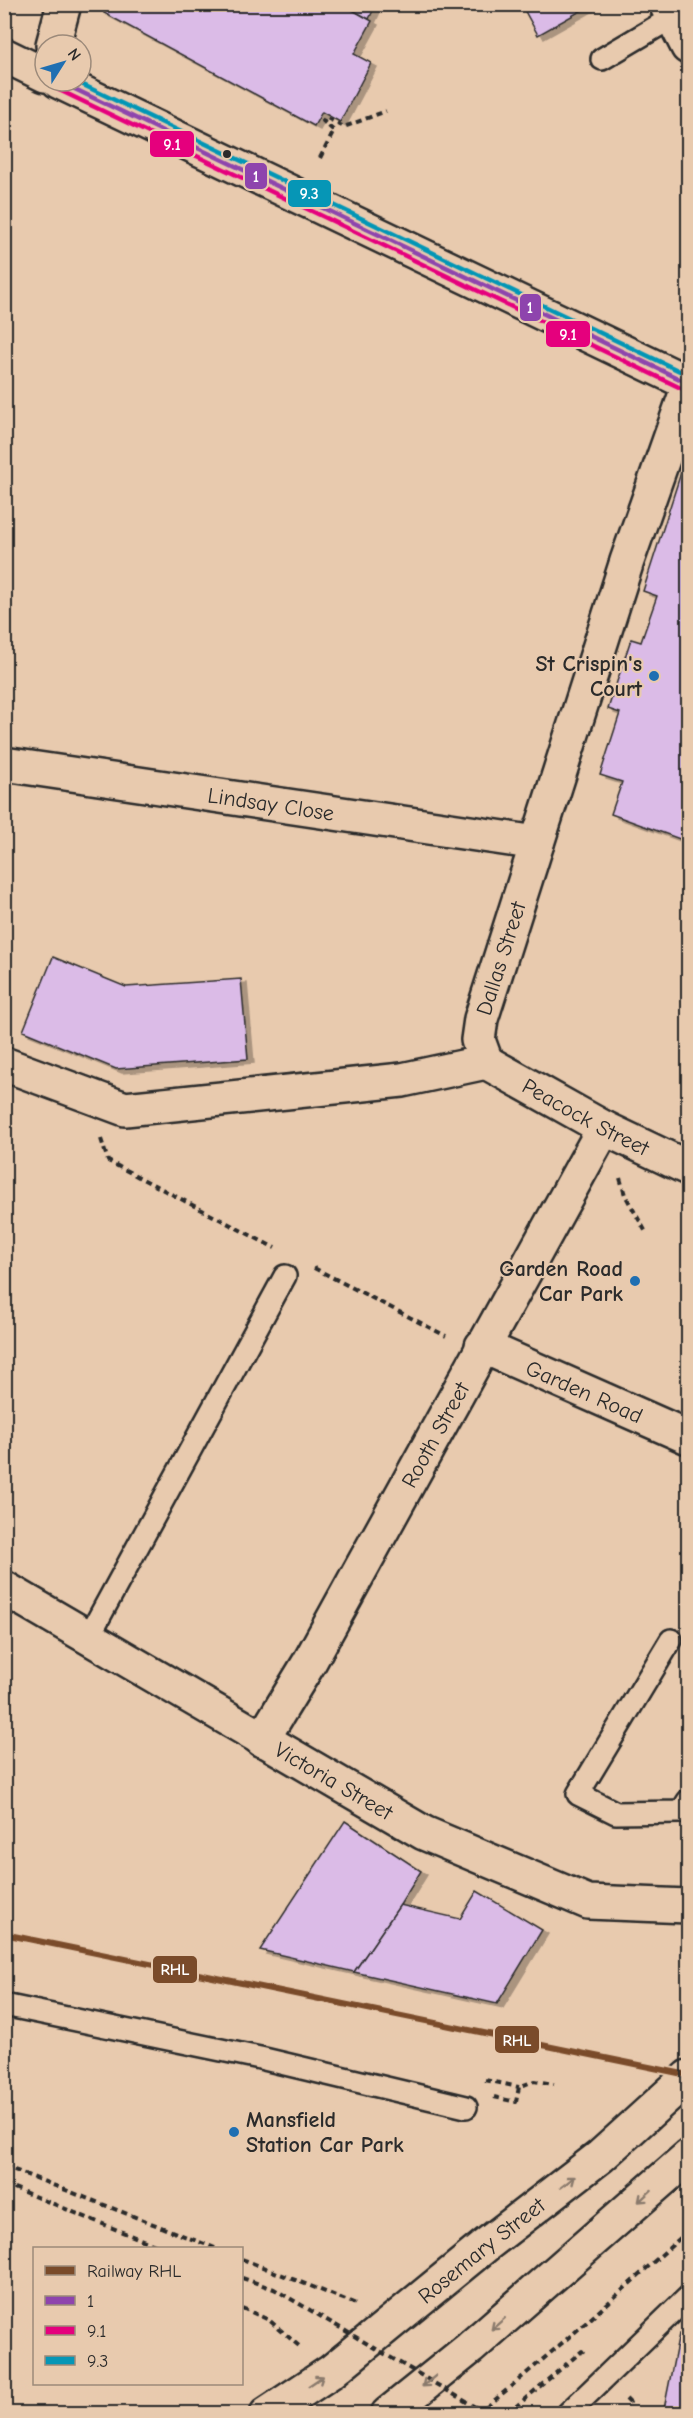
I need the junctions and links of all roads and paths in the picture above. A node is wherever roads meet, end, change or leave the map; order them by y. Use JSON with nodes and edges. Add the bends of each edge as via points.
{"nodes":[{"id":1,"x":64,"y":4,"type":"edge"},
{"id":2,"x":669,"y":11,"type":"edge"},
{"id":3,"x":56,"y":33,"type":"edge"},
{"id":4,"x":688,"y":47,"type":"edge"},
{"id":5,"x":4,"y":55,"type":"edge"},
{"id":6,"x":602,"y":58,"type":"dead end"},
{"id":7,"x":33,"y":69,"type":"edge"},
{"id":8,"x":83,"y":93,"type":"edge"},
{"id":9,"x":386,"y":111,"type":"dead end"},
{"id":10,"x":320,"y":158,"type":"dead end"},
{"id":11,"x":688,"y":383,"type":"edge"},
{"id":12,"x":688,"y":388,"type":"edge"},
{"id":13,"x":4,"y":764,"type":"edge"},
{"id":14,"x":537,"y":843,"type":"junction"},
{"id":15,"x":486,"y":1062,"type":"junction"},
{"id":16,"x":4,"y":1064,"type":"edge"},
{"id":17,"x":85,"y":1094,"type":"junction"},
{"id":18,"x":604,"y":1128,"type":"junction"},
{"id":19,"x":688,"y":1168,"type":"edge"},
{"id":20,"x":647,"y":1234,"type":"dead end"},
{"id":21,"x":278,"y":1249,"type":"dead end"},
{"id":22,"x":309,"y":1265,"type":"dead end"},
{"id":23,"x":285,"y":1276,"type":"dead end"},
{"id":24,"x":480,"y":1349,"type":"junction"},
{"id":25,"x":688,"y":1437,"type":"edge"},
{"id":26,"x":4,"y":1588,"type":"edge"},
{"id":27,"x":89,"y":1636,"type":"junction"},
{"id":28,"x":671,"y":1640,"type":"dead end"},
{"id":29,"x":262,"y":1740,"type":"junction"},
{"id":30,"x":688,"y":1801,"type":"edge"},
{"id":31,"x":688,"y":1906,"type":"edge"},
{"id":32,"x":4,"y":2005,"type":"edge"},
{"id":33,"x":688,"y":2077,"type":"edge"},
{"id":34,"x":554,"y":2084,"type":"dead end"},
{"id":35,"x":493,"y":2096,"type":"dead end"},
{"id":36,"x":466,"y":2107,"type":"dead end"},
{"id":37,"x":688,"y":2157,"type":"edge"},
{"id":38,"x":4,"y":2166,"type":"edge"},
{"id":39,"x":4,"y":2184,"type":"edge"},
{"id":40,"x":688,"y":2231,"type":"edge"},
{"id":41,"x":160,"y":2247,"type":"edge"},
{"id":42,"x":212,"y":2247,"type":"edge"},
{"id":43,"x":243,"y":2259,"type":"edge"},
{"id":44,"x":243,"y":2278,"type":"edge"},
{"id":45,"x":688,"y":2297,"type":"edge"},
{"id":46,"x":356,"y":2304,"type":"dead end"},
{"id":47,"x":243,"y":2308,"type":"edge"},
{"id":48,"x":299,"y":2346,"type":"dead end"},
{"id":49,"x":573,"y":2359,"type":"dead end"},
{"id":50,"x":484,"y":2412,"type":"edge"},
{"id":51,"x":267,"y":2414,"type":"edge"},
{"id":52,"x":388,"y":2414,"type":"edge"},
{"id":53,"x":507,"y":2414,"type":"edge"},
{"id":54,"x":567,"y":2414,"type":"edge"}],
"edges":[{"from":1,"to":3,"type":"main road"},
{"from":2,"to":4,"type":"main road"},
{"from":2,"to":6,"type":"lane"},
{"from":5,"to":7,"type":"main road"},
{"from":8,"to":11,"type":"main road"},
{"from":9,"to":10,"type":"path","via":[[344,127],[325,117],[323,121],[334,131]]},
{"from":12,"to":14,"type":"main road","name":"Dallas Street","via":[[627,561]]},
{"from":13,"to":14,"type":"main road","name":"Lindsay Close"},
{"from":14,"to":15,"type":"main road","name":"Dallas Street","via":[[481,1018],[478,1040]]},
{"from":15,"to":17,"type":"main road","via":[[402,1080],[125,1109]]},
{"from":15,"to":18,"type":"main road","name":"Peacock Street"},
{"from":16,"to":17,"type":"main road"},
{"from":17,"to":21,"type":"path","via":[[108,1161]]},
{"from":18,"to":19,"type":"main road","name":"Peacock Street"},
{"from":18,"to":20,"type":"path","via":[[625,1194]]},
{"from":18,"to":24,"type":"main road","name":"Rooth Street"},
{"from":22,"to":24,"type":"path"},
{"from":23,"to":27,"type":"lane"},
{"from":24,"to":25,"type":"main road","name":"Garden Road"},
{"from":24,"to":29,"type":"main road","name":"Rooth Street","via":[[309,1663]]},
{"from":26,"to":27,"type":"main road","name":"Victoria Street"},
{"from":27,"to":29,"type":"main road","name":"Victoria Street"},
{"from":28,"to":30,"type":"lane","via":[[578,1794],[616,1813],[681,1812]]},
{"from":29,"to":31,"type":"main road","name":"Victoria Street","via":[[424,1833],[588,1902]]},
{"from":32,"to":36,"type":"lane","via":[[260,2058]]},
{"from":51,"to":33,"type":"main road","name":"Rosemary Street","one_way":true,"via":[[332,2370],[601,2156]]},
{"from":34,"to":35,"type":"path","via":[[534,2081],[519,2088],[516,2102]]},
{"from":37,"to":52,"type":"main road","one_way":true},
{"from":38,"to":42,"type":"path"},
{"from":39,"to":41,"type":"path"},
{"from":40,"to":50,"type":"path"},
{"from":43,"to":46,"type":"path"},
{"from":44,"to":50,"type":"path","bridge":true,"via":[[274,2289]]},
{"from":45,"to":54,"type":"lane"},
{"from":47,"to":48,"type":"path","via":[[269,2320]]},
{"from":49,"to":53,"type":"path"}]}
